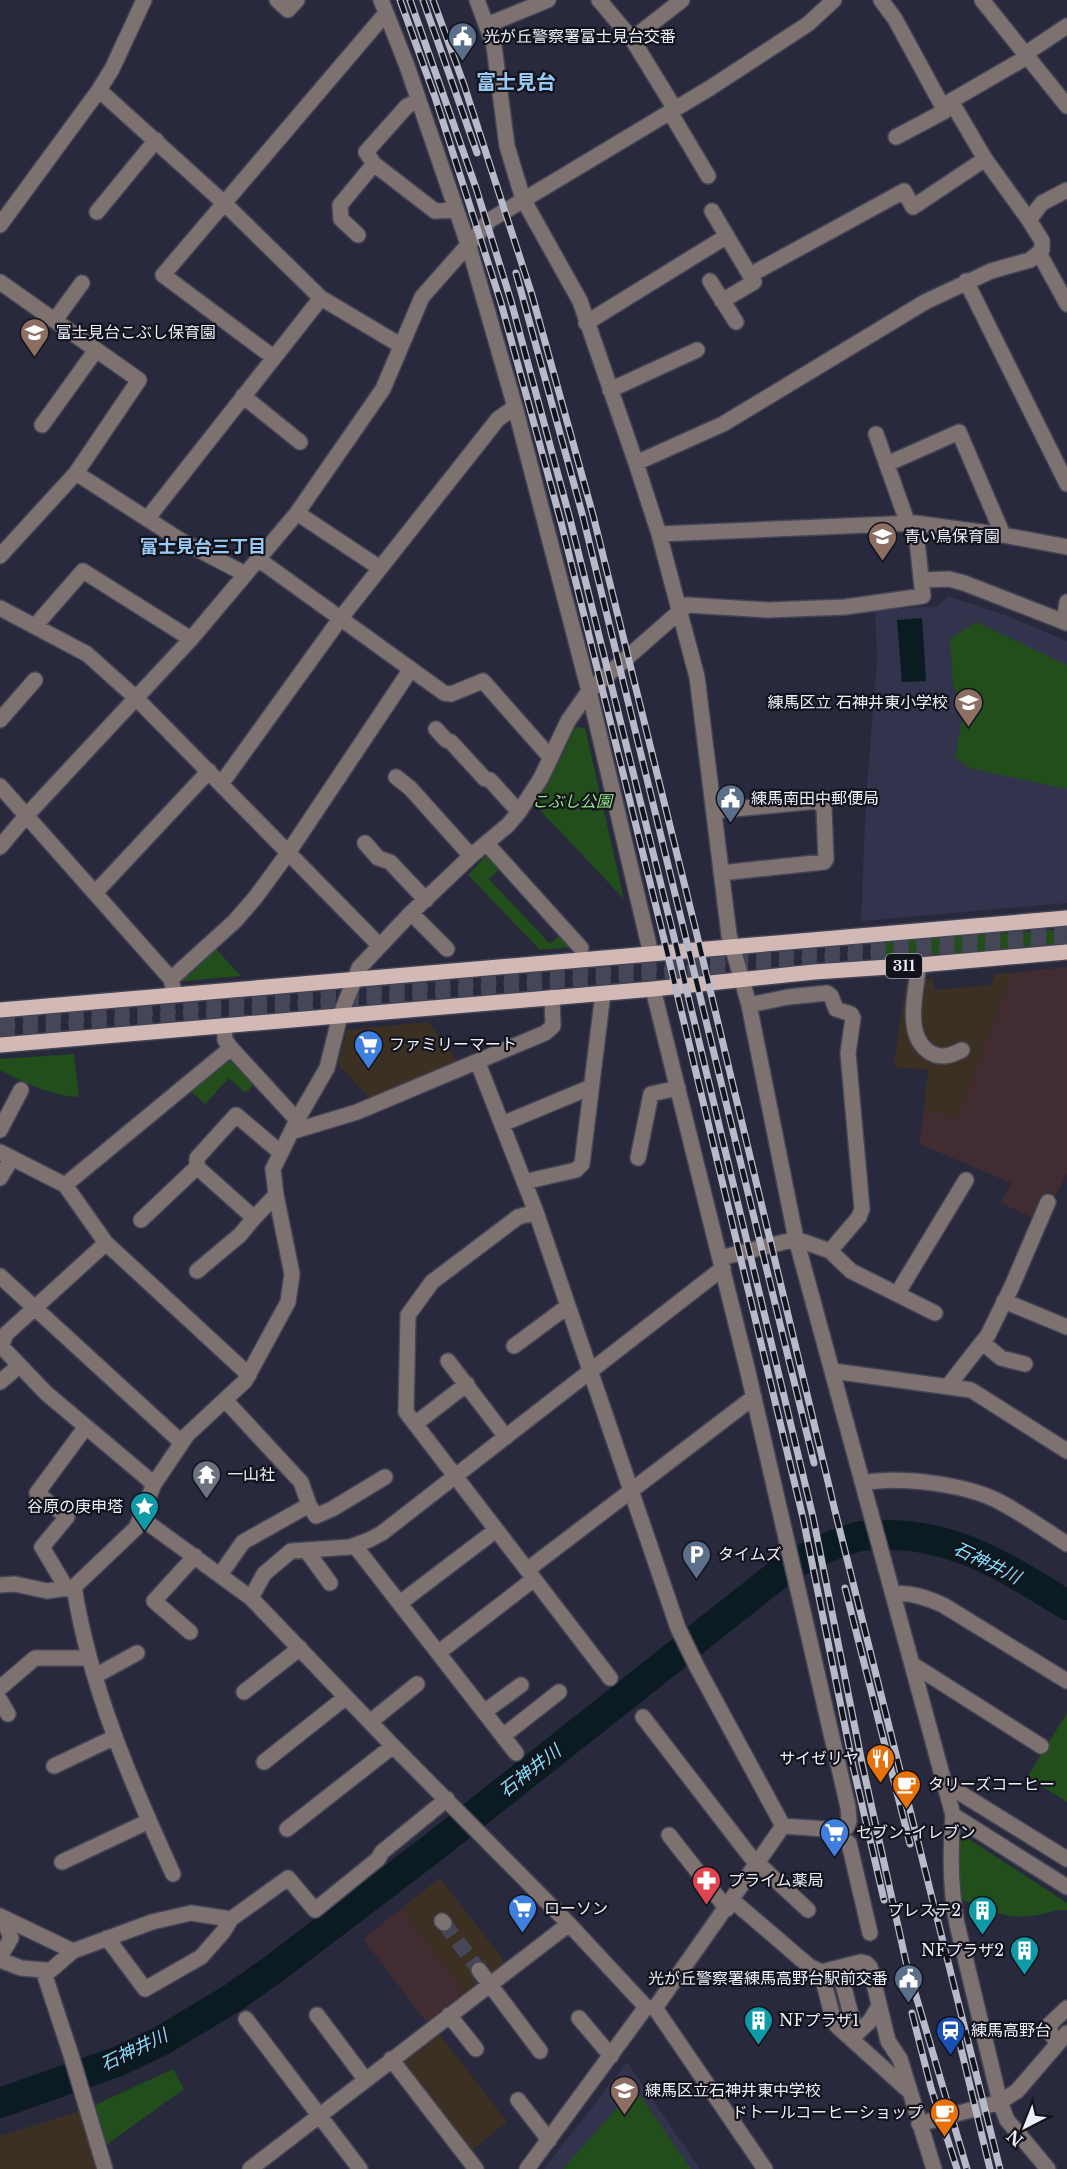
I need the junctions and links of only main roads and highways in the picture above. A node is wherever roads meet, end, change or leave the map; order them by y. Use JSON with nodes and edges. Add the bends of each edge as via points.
{"nodes":[{"id":1,"x":1067,"y":918,"type":"edge"},
{"id":2,"x":1067,"y":952,"type":"edge"},
{"id":3,"x":0,"y":1010,"type":"edge"},
{"id":4,"x":0,"y":1045,"type":"edge"}],
"edges":[{"from":1,"to":3,"type":"main road"},
{"from":2,"to":4,"type":"main road","number":"311"}]}
